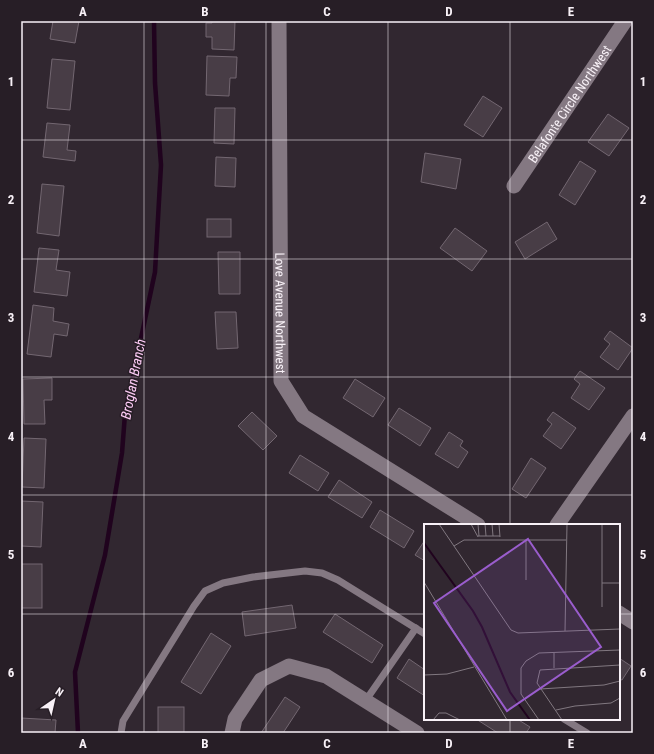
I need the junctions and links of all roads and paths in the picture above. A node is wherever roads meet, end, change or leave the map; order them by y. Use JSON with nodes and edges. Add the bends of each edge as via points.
{"nodes":[{"id":1,"x":279,"y":21,"type":"edge"},
{"id":2,"x":625,"y":21,"type":"edge"},
{"id":3,"x":514,"y":186,"type":"dead end"},
{"id":4,"x":633,"y":416,"type":"edge"},
{"id":5,"x":476,"y":524,"type":"edge"},
{"id":6,"x":558,"y":524,"type":"edge"},
{"id":7,"x":620,"y":614,"type":"edge"},
{"id":8,"x":633,"y":622,"type":"edge"},
{"id":9,"x":416,"y":628,"type":"junction"},
{"id":10,"x":424,"y":633,"type":"edge"},
{"id":11,"x":366,"y":700,"type":"junction"},
{"id":12,"x":566,"y":720,"type":"edge"},
{"id":13,"x":121,"y":733,"type":"edge"},
{"id":14,"x":232,"y":733,"type":"edge"},
{"id":15,"x":417,"y":733,"type":"edge"},
{"id":16,"x":587,"y":733,"type":"edge"}],
"edges":[{"from":1,"to":5,"type":"street","name":"Love Avenue Northwest","via":[[281,381],[303,416]]},
{"from":2,"to":3,"type":"street","name":"Belafonte Circle Northwest"},
{"from":4,"to":6,"type":"street"},
{"from":7,"to":8,"type":"street"},
{"from":9,"to":10,"type":"lane"},
{"from":9,"to":11,"type":"lane"},
{"from":9,"to":13,"type":"lane","via":[[338,580],[322,573],[305,571],[223,583],[205,591],[194,606],[124,722]]},
{"from":11,"to":14,"type":"street","via":[[326,676],[289,666],[261,680],[234,719]]},
{"from":11,"to":15,"type":"street"},
{"from":12,"to":16,"type":"lane"}]}
